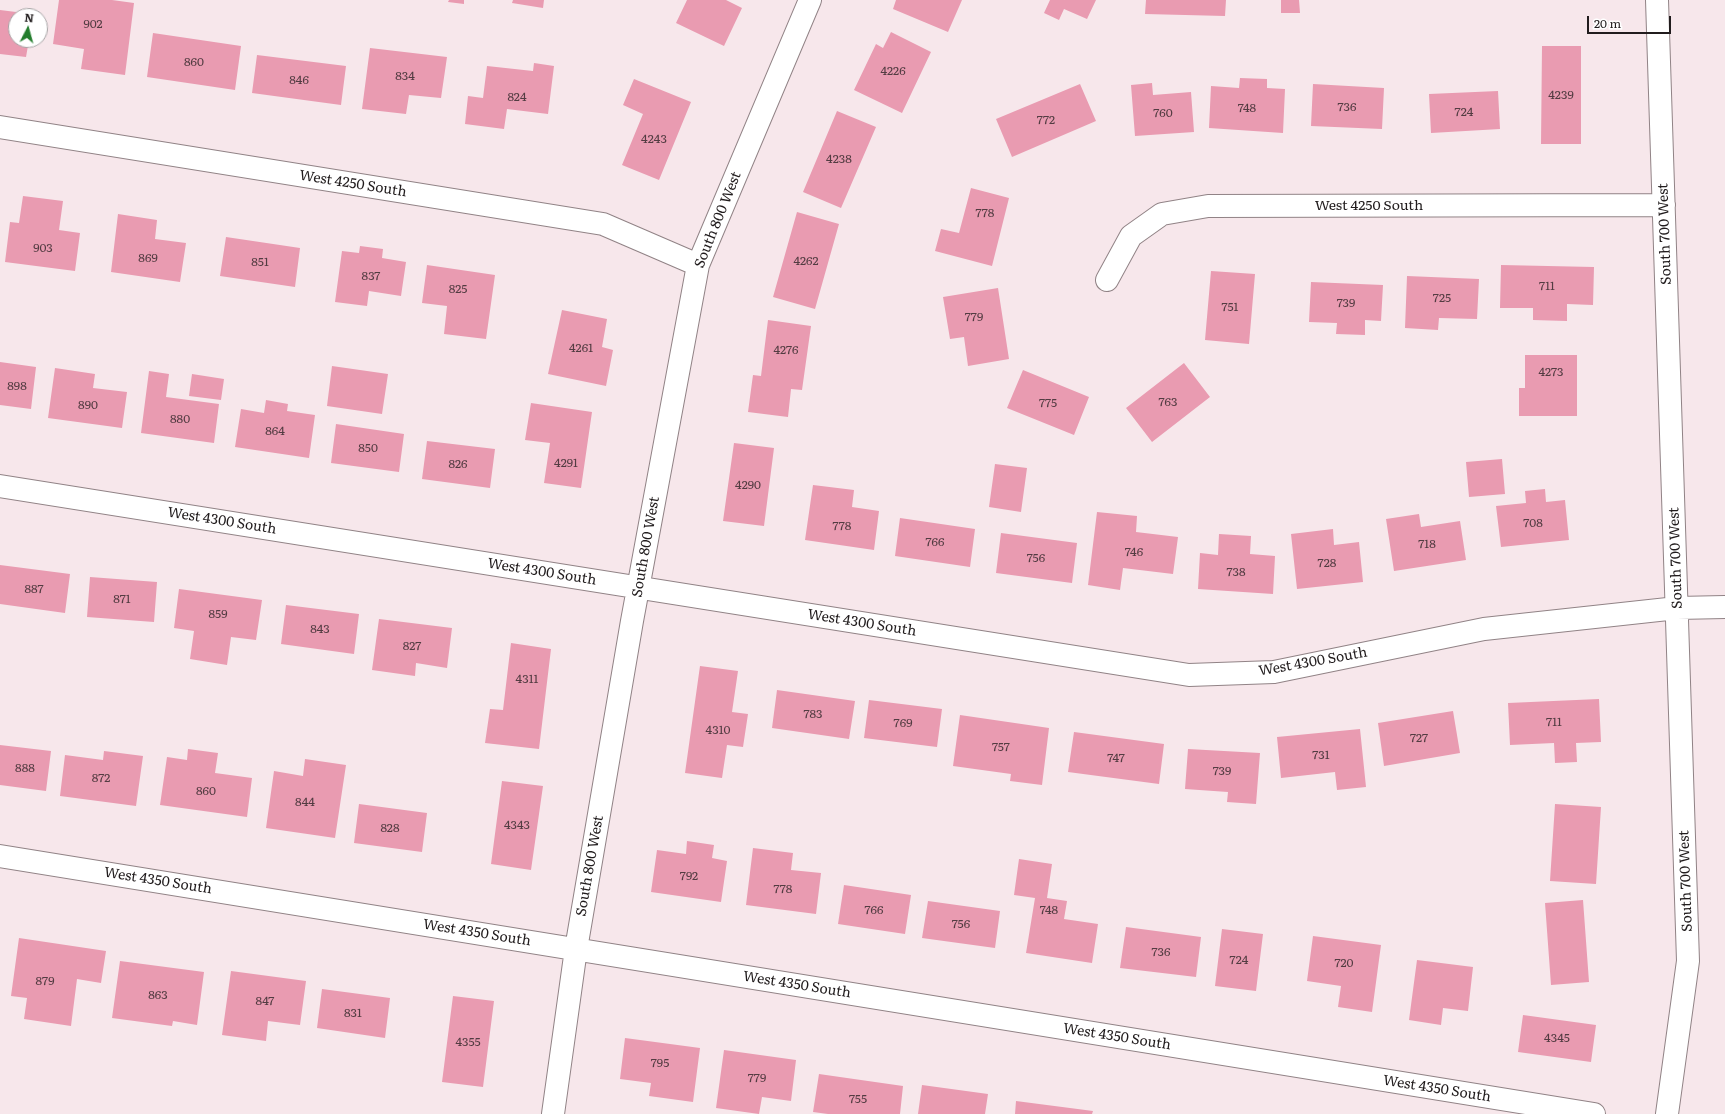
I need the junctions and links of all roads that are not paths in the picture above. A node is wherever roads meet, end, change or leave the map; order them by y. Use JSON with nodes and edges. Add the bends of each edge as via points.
{"nodes":[{"id":1,"x":810,"y":0,"type":"edge"},
{"id":2,"x":1657,"y":0,"type":"edge"},
{"id":3,"x":0,"y":127,"type":"edge"},
{"id":4,"x":1664,"y":205,"type":"junction"},
{"id":5,"x":698,"y":265,"type":"junction"},
{"id":6,"x":1107,"y":280,"type":"dead end"},
{"id":7,"x":0,"y":486,"type":"edge"},
{"id":8,"x":638,"y":588,"type":"junction"},
{"id":9,"x":1725,"y":607,"type":"edge"},
{"id":10,"x":1677,"y":608,"type":"junction"},
{"id":11,"x":0,"y":856,"type":"edge"},
{"id":12,"x":576,"y":949,"type":"junction"},
{"id":13,"x":553,"y":1114,"type":"edge"},
{"id":14,"x":1594,"y":1114,"type":"edge"},
{"id":15,"x":1667,"y":1114,"type":"edge"}],
"edges":[{"from":1,"to":5,"type":"street","name":"South 800 West"},
{"from":2,"to":4,"type":"street","name":"South 700 West"},
{"from":3,"to":5,"type":"street","name":"West 4250 South","via":[[604,224]]},
{"from":4,"to":6,"type":"street","name":"West 4250 South","via":[[1208,206],[1162,214],[1132,236]]},
{"from":4,"to":10,"type":"street","name":"South 700 West"},
{"from":5,"to":8,"type":"street","name":"South 800 West"},
{"from":7,"to":8,"type":"street","name":"West 4300 South"},
{"from":8,"to":10,"type":"street","name":"West 4300 South","via":[[1188,675],[1274,672],[1484,629]]},
{"from":8,"to":12,"type":"street","name":"South 800 West"},
{"from":9,"to":10,"type":"street","name":"West 4300 South"},
{"from":10,"to":15,"type":"street","name":"South 700 West","via":[[1688,961]]},
{"from":11,"to":12,"type":"street","name":"West 4350 South"},
{"from":12,"to":13,"type":"street","name":"South 800 West"},
{"from":12,"to":14,"type":"street","name":"West 4350 South"}]}
